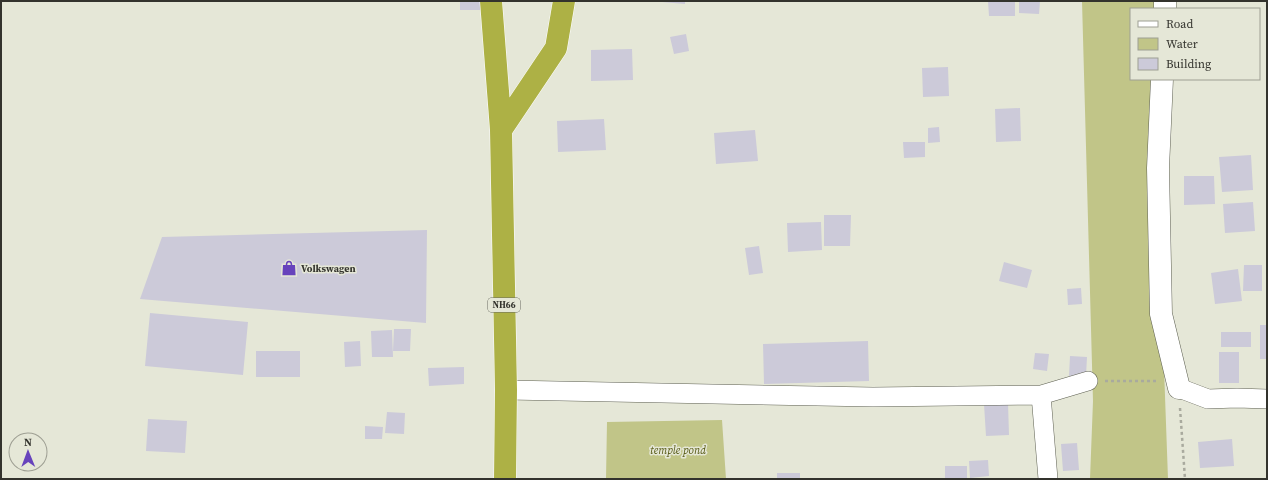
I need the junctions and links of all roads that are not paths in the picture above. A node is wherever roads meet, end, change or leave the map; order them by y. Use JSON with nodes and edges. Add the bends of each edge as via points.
{"nodes":[{"id":1,"x":491,"y":1,"type":"edge"},
{"id":2,"x":564,"y":1,"type":"edge"},
{"id":3,"x":1162,"y":80,"type":"edge"},
{"id":4,"x":501,"y":130,"type":"junction"},
{"id":5,"x":1088,"y":381,"type":"road end"},
{"id":6,"x":1171,"y":385,"type":"joint"},
{"id":7,"x":506,"y":390,"type":"junction"},
{"id":8,"x":1041,"y":395,"type":"junction"},
{"id":9,"x":1267,"y":399,"type":"edge"},
{"id":10,"x":505,"y":479,"type":"edge"},
{"id":11,"x":1048,"y":479,"type":"edge"}],
"edges":[{"from":1,"to":4,"type":"highway","number":"NH66"},
{"from":2,"to":4,"type":"highway","via":[[556,48]]},
{"from":3,"to":6,"type":"main road","via":[[1158,168],[1161,314]]},
{"from":4,"to":7,"type":"highway","number":"NH66"},
{"from":5,"to":8,"type":"street"},
{"from":6,"to":9,"type":"street","via":[[1208,399]]},
{"from":7,"to":8,"type":"street","via":[[873,397]]},
{"from":7,"to":10,"type":"highway","number":"NH66"},
{"from":8,"to":11,"type":"street"}]}
